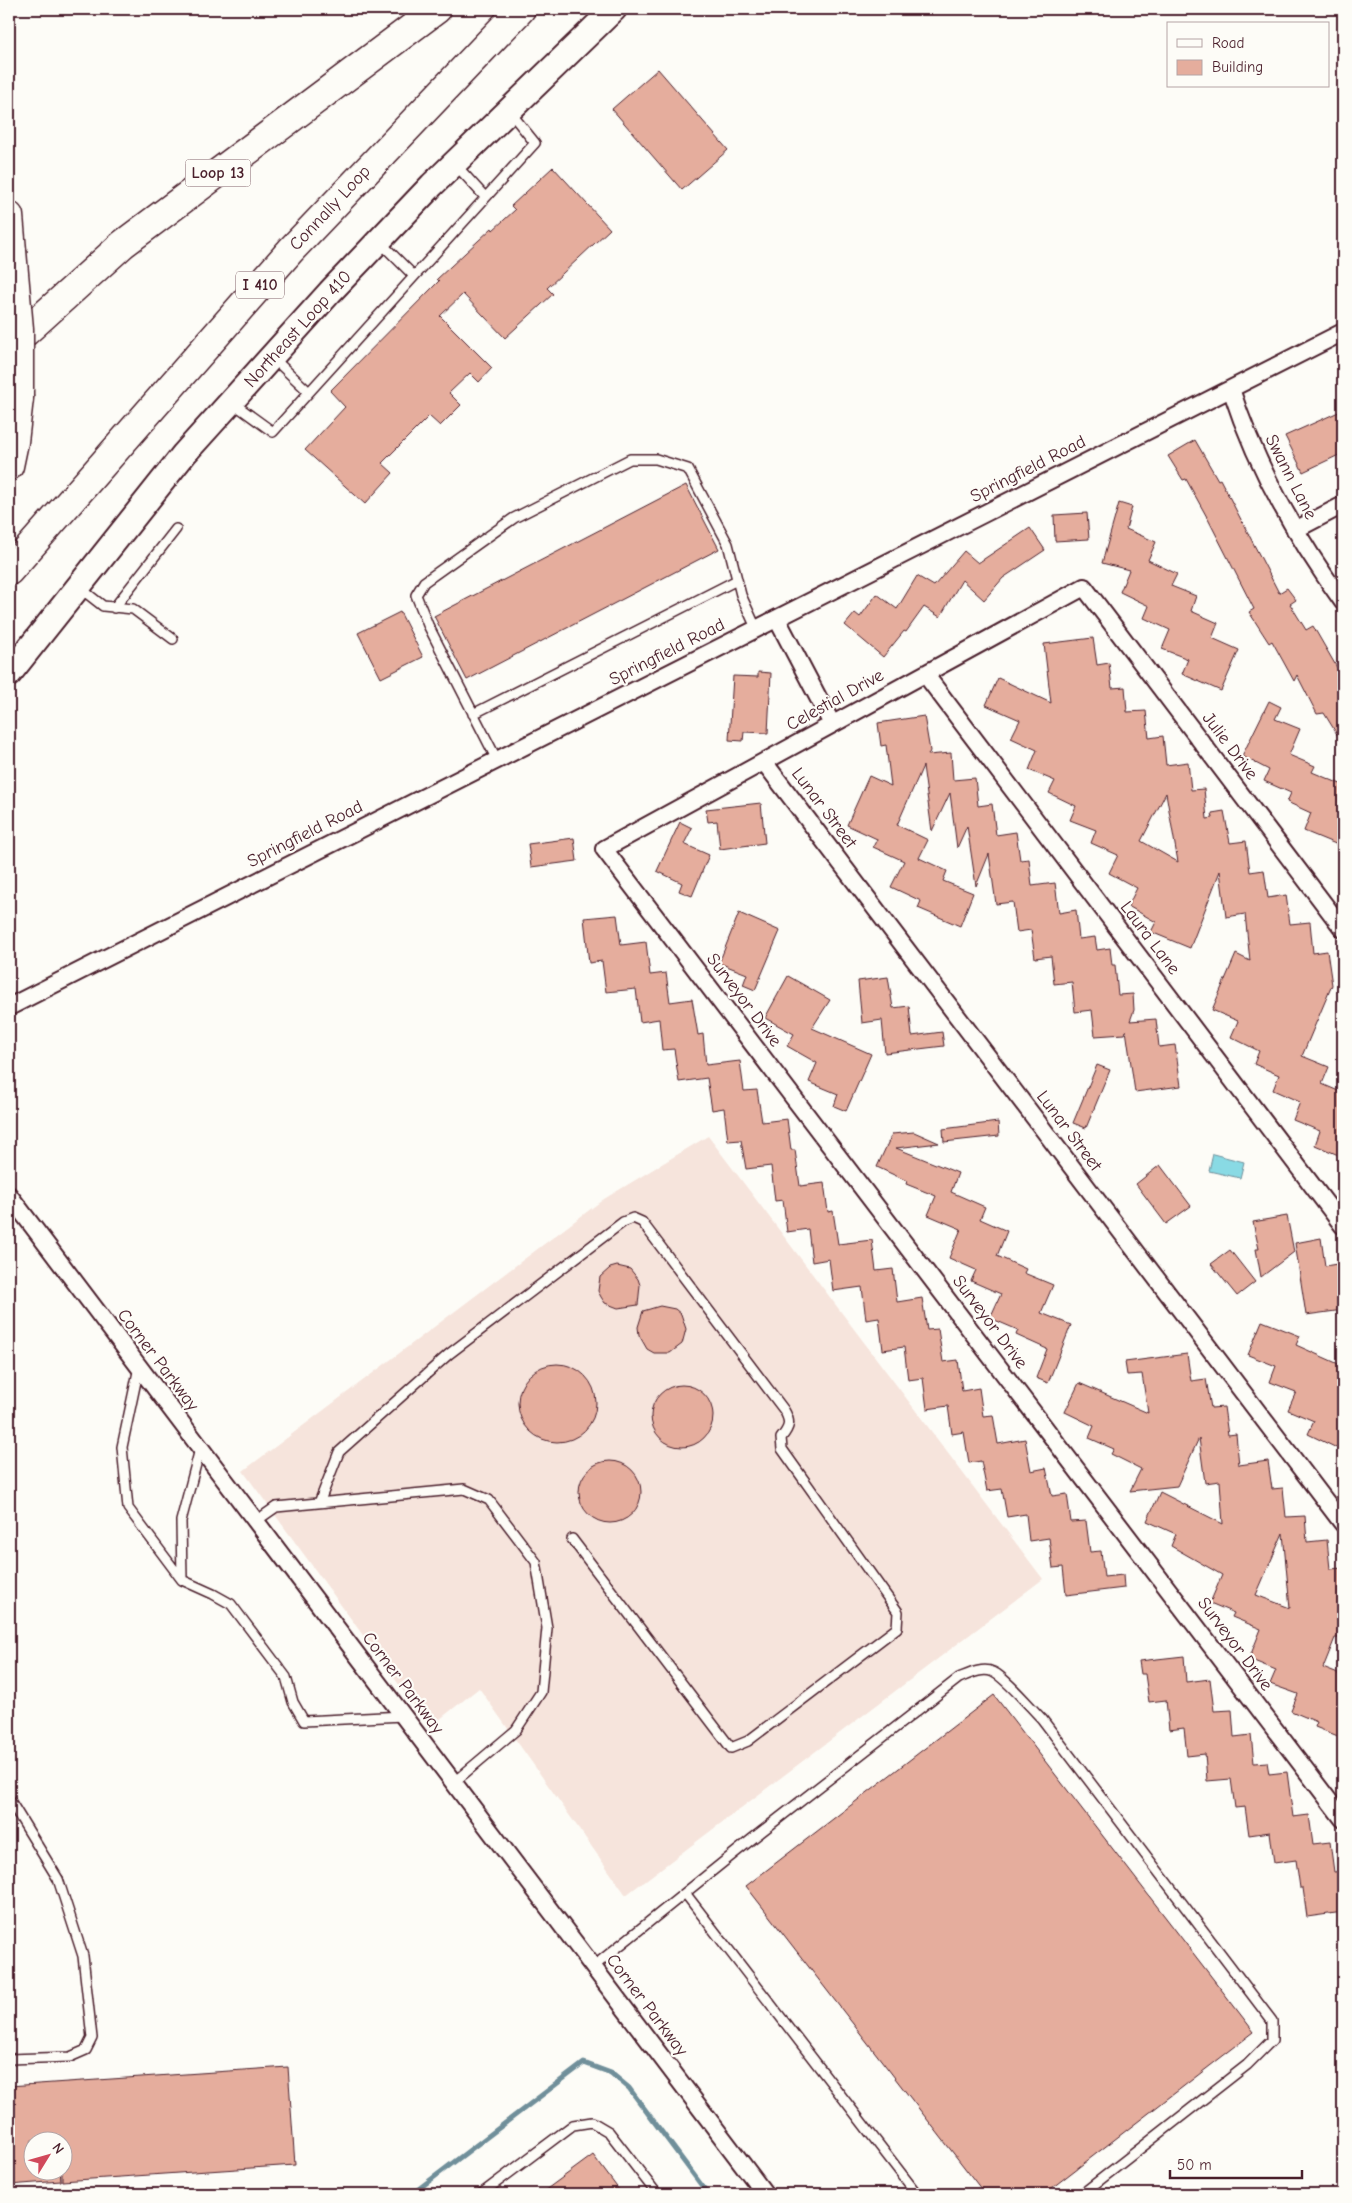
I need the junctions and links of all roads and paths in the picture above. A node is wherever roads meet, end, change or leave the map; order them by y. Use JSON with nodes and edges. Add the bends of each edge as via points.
{"nodes":[{"id":1,"x":437,"y":9,"type":"edge"},
{"id":2,"x":521,"y":9,"type":"edge"},
{"id":3,"x":614,"y":9,"type":"edge"},
{"id":4,"x":509,"y":110,"type":"junction"},
{"id":5,"x":454,"y":164,"type":"junction"},
{"id":6,"x":486,"y":197,"type":"junction"},
{"id":7,"x":9,"y":216,"type":"edge"},
{"id":8,"x":379,"y":241,"type":"junction"},
{"id":9,"x":414,"y":276,"type":"junction"},
{"id":10,"x":1343,"y":332,"type":"edge"},
{"id":11,"x":9,"y":347,"type":"edge"},
{"id":12,"x":272,"y":357,"type":"junction"},
{"id":13,"x":1230,"y":389,"type":"junction"},
{"id":14,"x":309,"y":392,"type":"junction"},
{"id":15,"x":231,"y":402,"type":"junction"},
{"id":16,"x":9,"y":466,"type":"edge"},
{"id":17,"x":1343,"y":505,"type":"edge"},
{"id":18,"x":176,"y":530,"type":"dead end"},
{"id":19,"x":1295,"y":530,"type":"junction"},
{"id":20,"x":9,"y":571,"type":"edge"},
{"id":21,"x":737,"y":580,"type":"junction"},
{"id":22,"x":78,"y":586,"type":"junction"},
{"id":23,"x":1084,"y":587,"type":"joint"},
{"id":24,"x":1343,"y":602,"type":"edge"},
{"id":25,"x":114,"y":608,"type":"junction"},
{"id":26,"x":777,"y":619,"type":"junction"},
{"id":27,"x":757,"y":630,"type":"junction"},
{"id":28,"x":173,"y":639,"type":"dead end"},
{"id":29,"x":9,"y":674,"type":"edge"},
{"id":30,"x":925,"y":674,"type":"junction"},
{"id":31,"x":473,"y":714,"type":"junction"},
{"id":32,"x":832,"y":724,"type":"junction"},
{"id":33,"x":497,"y":760,"type":"junction"},
{"id":34,"x":764,"y":762,"type":"junction"},
{"id":35,"x":604,"y":849,"type":"joint"},
{"id":36,"x":1343,"y":930,"type":"edge"},
{"id":37,"x":9,"y":1007,"type":"edge"},
{"id":38,"x":9,"y":1197,"type":"edge"},
{"id":39,"x":1343,"y":1226,"type":"edge"},
{"id":40,"x":139,"y":1367,"type":"junction"},
{"id":41,"x":200,"y":1448,"type":"junction"},
{"id":42,"x":319,"y":1503,"type":"junction"},
{"id":43,"x":256,"y":1521,"type":"junction"},
{"id":44,"x":1343,"y":1524,"type":"edge"},
{"id":45,"x":572,"y":1539,"type":"dead end"},
{"id":46,"x":182,"y":1580,"type":"junction"},
{"id":47,"x":403,"y":1716,"type":"junction"},
{"id":48,"x":453,"y":1783,"type":"junction"},
{"id":49,"x":9,"y":1799,"type":"edge"},
{"id":50,"x":1343,"y":1819,"type":"edge"},
{"id":51,"x":685,"y":1893,"type":"junction"},
{"id":52,"x":593,"y":1966,"type":"junction"},
{"id":53,"x":9,"y":2059,"type":"edge"},
{"id":54,"x":481,"y":2194,"type":"edge"},
{"id":55,"x":657,"y":2194,"type":"edge"},
{"id":56,"x":765,"y":2194,"type":"edge"},
{"id":57,"x":917,"y":2194,"type":"edge"},
{"id":58,"x":1082,"y":2194,"type":"edge"}],
"edges":[{"from":1,"to":11,"type":"highway","number":"Loop 13","via":[[123,244]]},
{"from":2,"to":20,"type":"highway","name":"Connally Loop","number":"I 410","via":[[291,250]]},
{"from":3,"to":4,"type":"main road","name":"Northeast Loop 410"},
{"from":4,"to":5,"type":"main road","name":"Northeast Loop 410"},
{"from":4,"to":6,"type":"lane","via":[[535,143]]},
{"from":5,"to":6,"type":"lane"},
{"from":5,"to":8,"type":"main road","name":"Northeast Loop 410"},
{"from":6,"to":9,"type":"lane"},
{"from":7,"to":16,"type":"highway","bridge":true,"via":[[19,330],[19,398]]},
{"from":8,"to":9,"type":"lane"},
{"from":8,"to":12,"type":"main road","name":"Northeast Loop 410"},
{"from":9,"to":14,"type":"lane"},
{"from":10,"to":13,"type":"street","name":"Springfield Road"},
{"from":12,"to":14,"type":"lane"},
{"from":12,"to":15,"type":"main road","name":"Northeast Loop 410"},
{"from":13,"to":19,"type":"street","name":"Swann Lane","via":[[1264,474]]},
{"from":13,"to":26,"type":"street","name":"Springfield Road"},
{"from":14,"to":15,"type":"lane","via":[[273,432]]},
{"from":15,"to":22,"type":"main road","name":"Northeast Loop 410","via":[[184,454]]},
{"from":17,"to":19,"type":"street"},
{"from":18,"to":25,"type":"lane"},
{"from":19,"to":24,"type":"street","name":"Swann Lane"},
{"from":21,"to":27,"type":"lane","via":[[740,595]]},
{"from":21,"to":31,"type":"lane"},
{"from":21,"to":31,"type":"lane","via":[[728,544],[688,469],[656,459],[630,459],[621,463],[514,518],[424,582],[416,595]]},
{"from":22,"to":25,"type":"lane","via":[[103,606]]},
{"from":22,"to":29,"type":"main road","name":"Northeast Loop 410"},
{"from":23,"to":30,"type":"street","name":"Celestial Drive"},
{"from":23,"to":36,"type":"street","name":"Julie Drive"},
{"from":25,"to":28,"type":"lane","via":[[133,609]]},
{"from":26,"to":27,"type":"street","name":"Springfield Road"},
{"from":26,"to":32,"type":"street"},
{"from":27,"to":33,"type":"street","name":"Springfield Road"},
{"from":30,"to":32,"type":"street","name":"Celestial Drive"},
{"from":30,"to":39,"type":"street","name":"Laura Lane"},
{"from":31,"to":33,"type":"lane"},
{"from":32,"to":34,"type":"street","name":"Celestial Drive"},
{"from":33,"to":37,"type":"street","name":"Springfield Road"},
{"from":34,"to":35,"type":"street","name":"Celestial Drive"},
{"from":34,"to":44,"type":"street","name":"Lunar Street"},
{"from":35,"to":50,"type":"street","name":"Surveyor Drive"},
{"from":38,"to":40,"type":"street","name":"Corner Parkway"},
{"from":40,"to":41,"type":"street","name":"Corner Parkway"},
{"from":40,"to":46,"type":"lane","via":[[122,1447],[128,1508]]},
{"from":41,"to":43,"type":"street","name":"Corner Parkway"},
{"from":41,"to":46,"type":"lane","via":[[181,1521]]},
{"from":42,"to":43,"type":"lane","via":[[276,1507]]},
{"from":42,"to":45,"type":"lane","via":[[339,1452],[449,1354],[623,1222],[633,1218],[642,1222],[784,1410],[790,1420],[789,1428],[781,1438],[782,1450],[898,1612],[897,1628],[748,1741],[731,1748]]},
{"from":42,"to":48,"type":"lane","via":[[464,1489],[489,1500],[536,1562],[548,1628],[542,1692],[516,1730]]},
{"from":43,"to":47,"type":"street","name":"Corner Parkway"},
{"from":46,"to":47,"type":"lane","via":[[230,1604],[286,1677],[293,1702],[304,1721]]},
{"from":47,"to":48,"type":"street","name":"Corner Parkway"},
{"from":48,"to":52,"type":"street","name":"Corner Parkway"},
{"from":49,"to":53,"type":"lane","via":[[58,1879],[83,1956],[92,2038],[86,2050],[70,2057]]},
{"from":51,"to":52,"type":"lane"},
{"from":51,"to":57,"type":"lane"},
{"from":51,"to":58,"type":"lane","via":[[959,1678],[978,1671],[993,1671],[1042,1719],[1272,2021],[1272,2040],[1247,2065]]},
{"from":52,"to":56,"type":"street","name":"Corner Parkway"},
{"from":54,"to":55,"type":"lane","via":[[573,2125],[592,2122],[609,2132]]}]}
